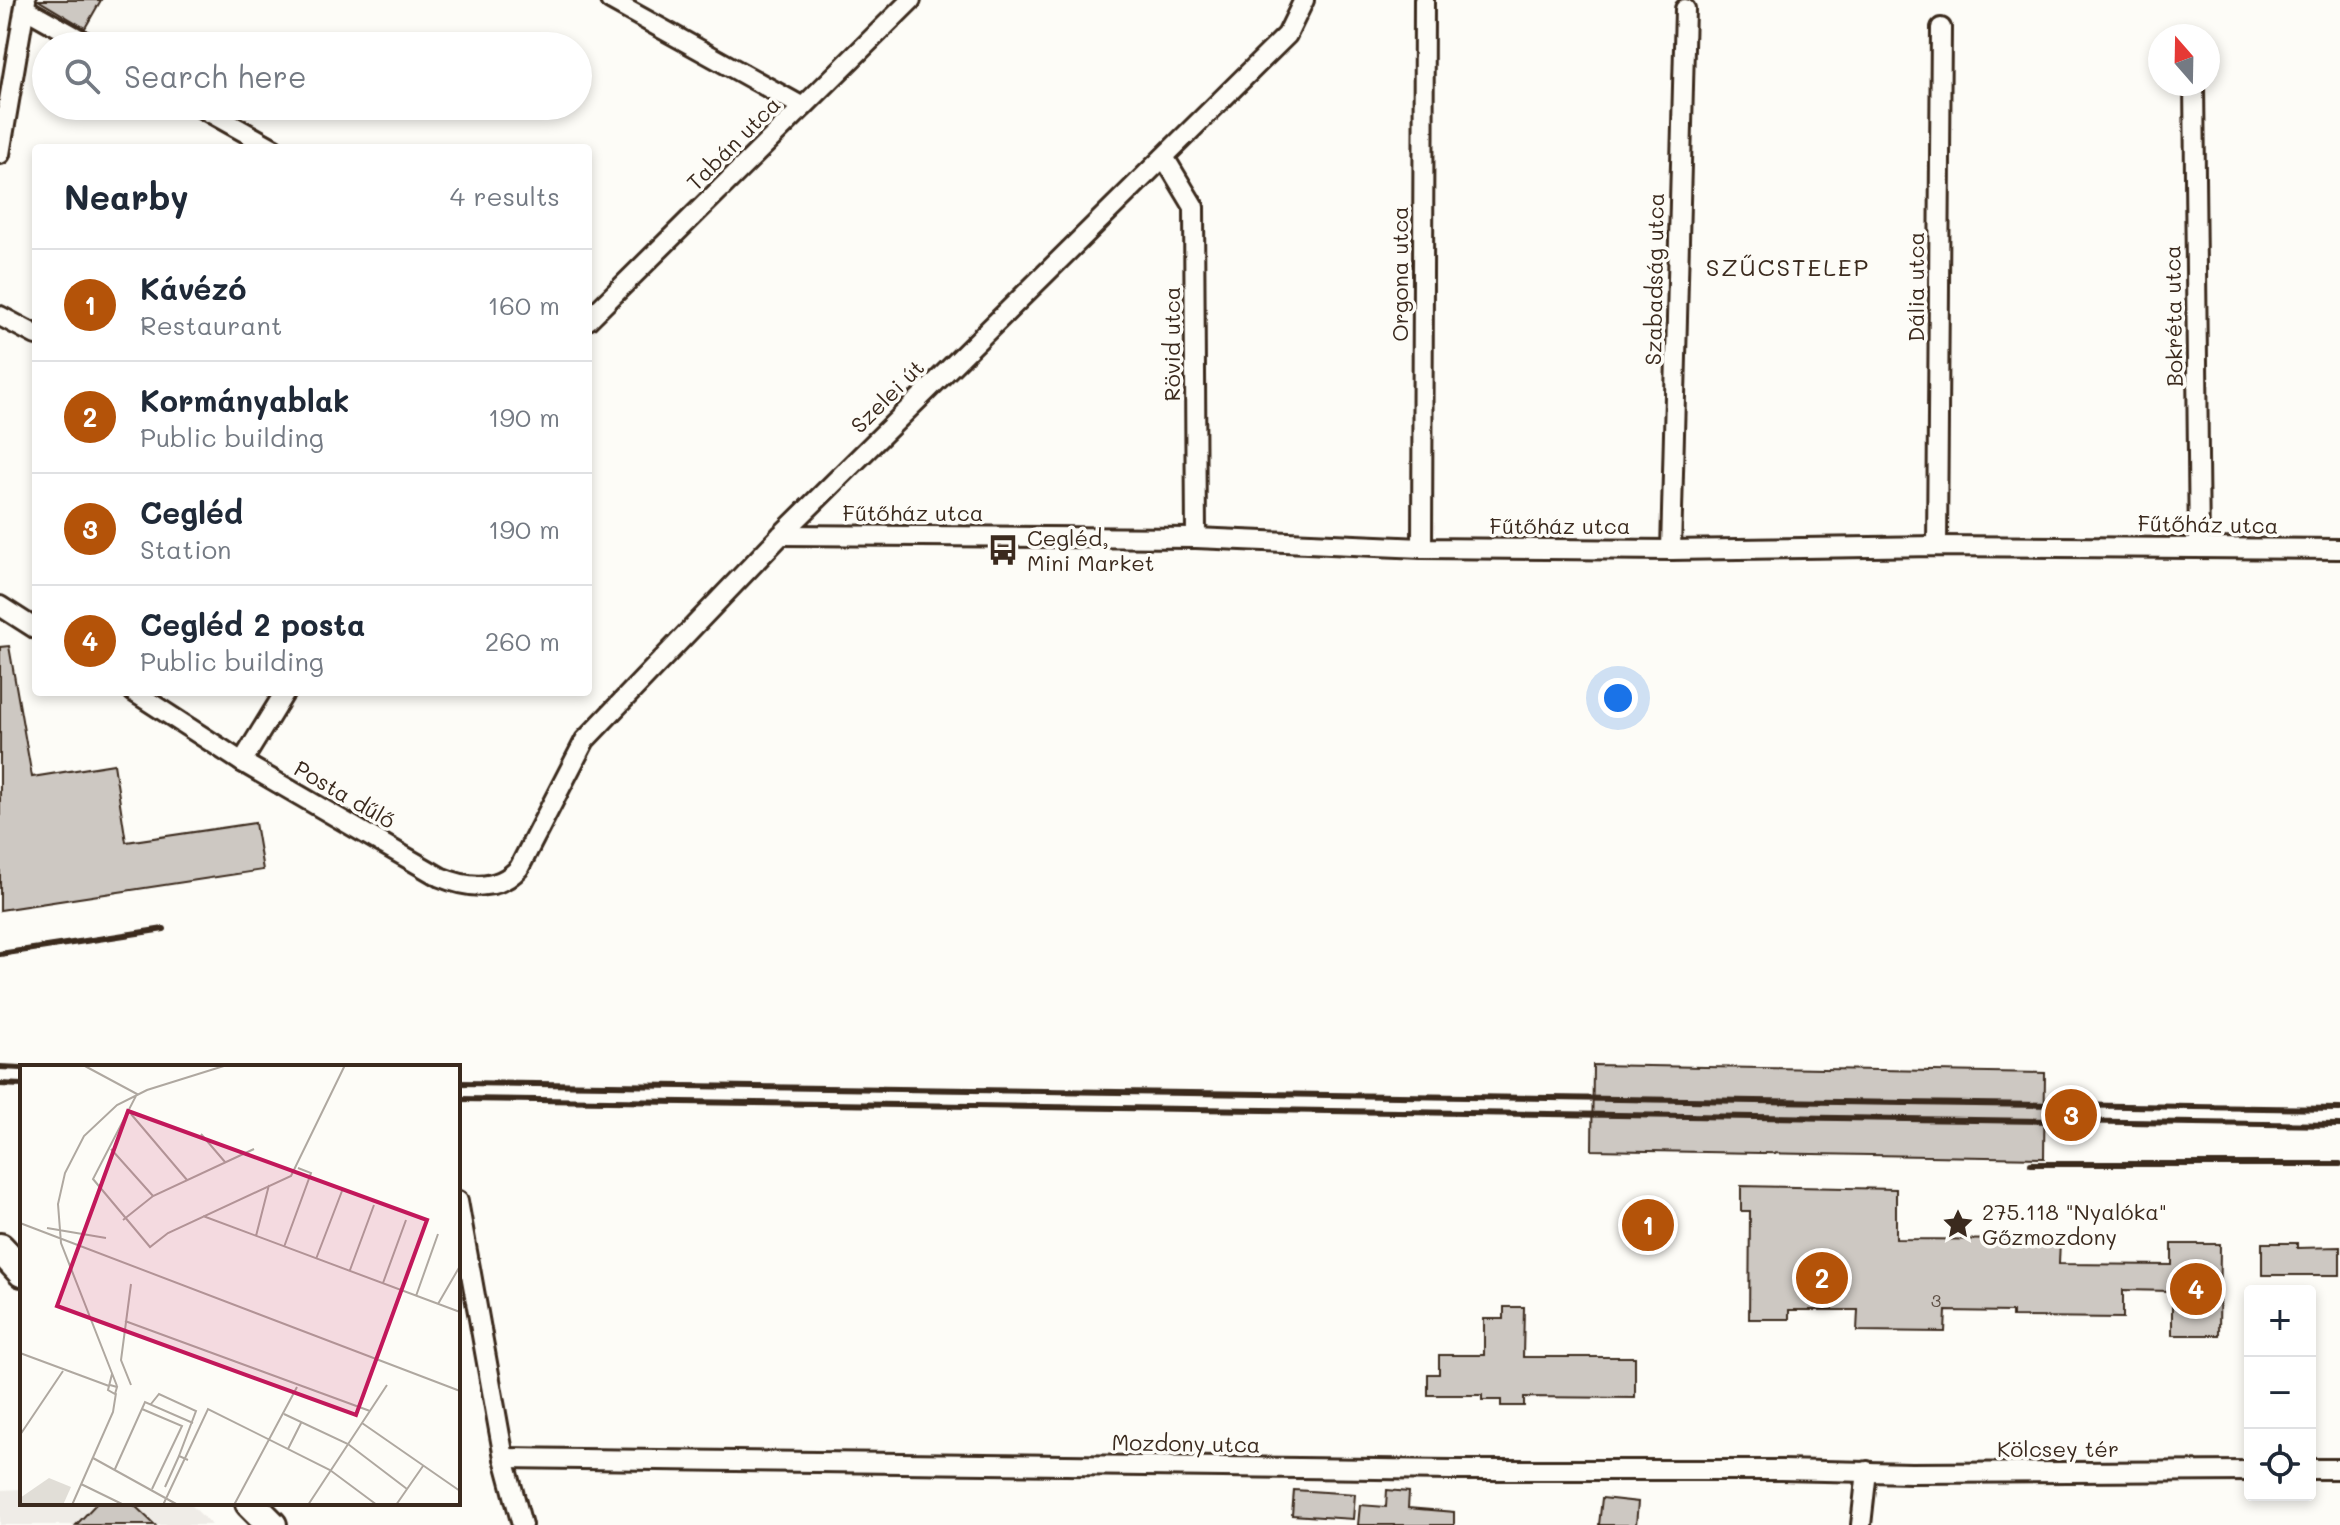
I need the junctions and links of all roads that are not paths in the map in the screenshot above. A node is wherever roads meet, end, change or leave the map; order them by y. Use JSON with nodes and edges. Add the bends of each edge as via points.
{"nodes":[{"id":1,"x":610,"y":0,"type":"edge"},
{"id":2,"x":911,"y":0,"type":"edge"},
{"id":3,"x":1304,"y":0,"type":"edge"},
{"id":4,"x":1424,"y":0,"type":"edge"},
{"id":5,"x":26,"y":4,"type":"edge"},
{"id":6,"x":1685,"y":9,"type":"dead end"},
{"id":7,"x":1941,"y":28,"type":"dead end"},
{"id":8,"x":70,"y":32,"type":"edge"},
{"id":9,"x":2194,"y":96,"type":"edge"},
{"id":10,"x":803,"y":107,"type":"junction"},
{"id":11,"x":223,"y":120,"type":"edge"},
{"id":12,"x":266,"y":144,"type":"edge"},
{"id":13,"x":0,"y":154,"type":"edge"},
{"id":14,"x":1164,"y":157,"type":"junction"},
{"id":15,"x":0,"y":316,"type":"edge"},
{"id":16,"x":592,"y":316,"type":"edge"},
{"id":17,"x":32,"y":333,"type":"edge"},
{"id":18,"x":781,"y":535,"type":"junction"},
{"id":19,"x":1196,"y":538,"type":"junction"},
{"id":20,"x":1937,"y":546,"type":"junction"},
{"id":21,"x":1422,"y":548,"type":"junction"},
{"id":22,"x":2199,"y":548,"type":"junction"},
{"id":23,"x":2340,"y":549,"type":"edge"},
{"id":24,"x":1671,"y":550,"type":"junction"},
{"id":25,"x":0,"y":606,"type":"edge"},
{"id":26,"x":32,"y":626,"type":"edge"},
{"id":27,"x":140,"y":696,"type":"edge"},
{"id":28,"x":283,"y":696,"type":"edge"},
{"id":29,"x":242,"y":762,"type":"junction"},
{"id":30,"x":531,"y":847,"type":"joint"},
{"id":31,"x":460,"y":1212,"type":"edge"},
{"id":32,"x":0,"y":1248,"type":"edge"},
{"id":33,"x":20,"y":1270,"type":"edge"},
{"id":34,"x":504,"y":1458,"type":"junction"},
{"id":35,"x":2316,"y":1469,"type":"edge"},
{"id":36,"x":2340,"y":1469,"type":"edge"},
{"id":37,"x":1867,"y":1471,"type":"junction"},
{"id":38,"x":2244,"y":1471,"type":"edge"},
{"id":39,"x":252,"y":1505,"type":"edge"},
{"id":40,"x":272,"y":1525,"type":"edge"},
{"id":41,"x":522,"y":1525,"type":"edge"},
{"id":42,"x":1861,"y":1525,"type":"edge"}],
"edges":[{"from":1,"to":10,"type":"street"},
{"from":2,"to":10,"type":"street","name":"Tabán utca"},
{"from":3,"to":14,"type":"street","name":"Szelei út","via":[[1287,35]]},
{"from":4,"to":21,"type":"street","name":"Orgona utca"},
{"from":5,"to":8,"type":"street"},
{"from":5,"to":13,"type":"street"},
{"from":6,"to":24,"type":"street","name":"Szabadság utca"},
{"from":7,"to":20,"type":"street","name":"Dália utca"},
{"from":9,"to":22,"type":"street","name":"Bokréta utca"},
{"from":10,"to":16,"type":"street","name":"Tabán utca"},
{"from":11,"to":12,"type":"street"},
{"from":14,"to":18,"type":"street","name":"Szelei út"},
{"from":14,"to":19,"type":"street","name":"Rövid utca","via":[[1194,207]]},
{"from":15,"to":17,"type":"street"},
{"from":18,"to":19,"type":"street","name":"Fűtőház utca"},
{"from":18,"to":30,"type":"street","name":"Szelei út","via":[[585,740]]},
{"from":19,"to":21,"type":"street","name":"Fűtőház utca"},
{"from":20,"to":22,"type":"street","name":"Fűtőház utca"},
{"from":20,"to":24,"type":"street","name":"Fűtőház utca"},
{"from":21,"to":24,"type":"street","name":"Fűtőház utca"},
{"from":22,"to":23,"type":"street","name":"Fűtőház utca"},
{"from":25,"to":26,"type":"street"},
{"from":27,"to":29,"type":"street","name":"Posta dűlő"},
{"from":28,"to":29,"type":"street"},
{"from":29,"to":30,"type":"street","name":"Posta dűlő","via":[[456,884],[492,886],[510,879]]},
{"from":31,"to":34,"type":"street"},
{"from":32,"to":33,"type":"main road"},
{"from":34,"to":37,"type":"street","name":"Mozdony utca"},
{"from":34,"to":41,"type":"street"},
{"from":35,"to":36,"type":"street"},
{"from":37,"to":38,"type":"street","name":"Kölcsey tér"},
{"from":37,"to":42,"type":"street"},
{"from":39,"to":40,"type":"main road"}]}
